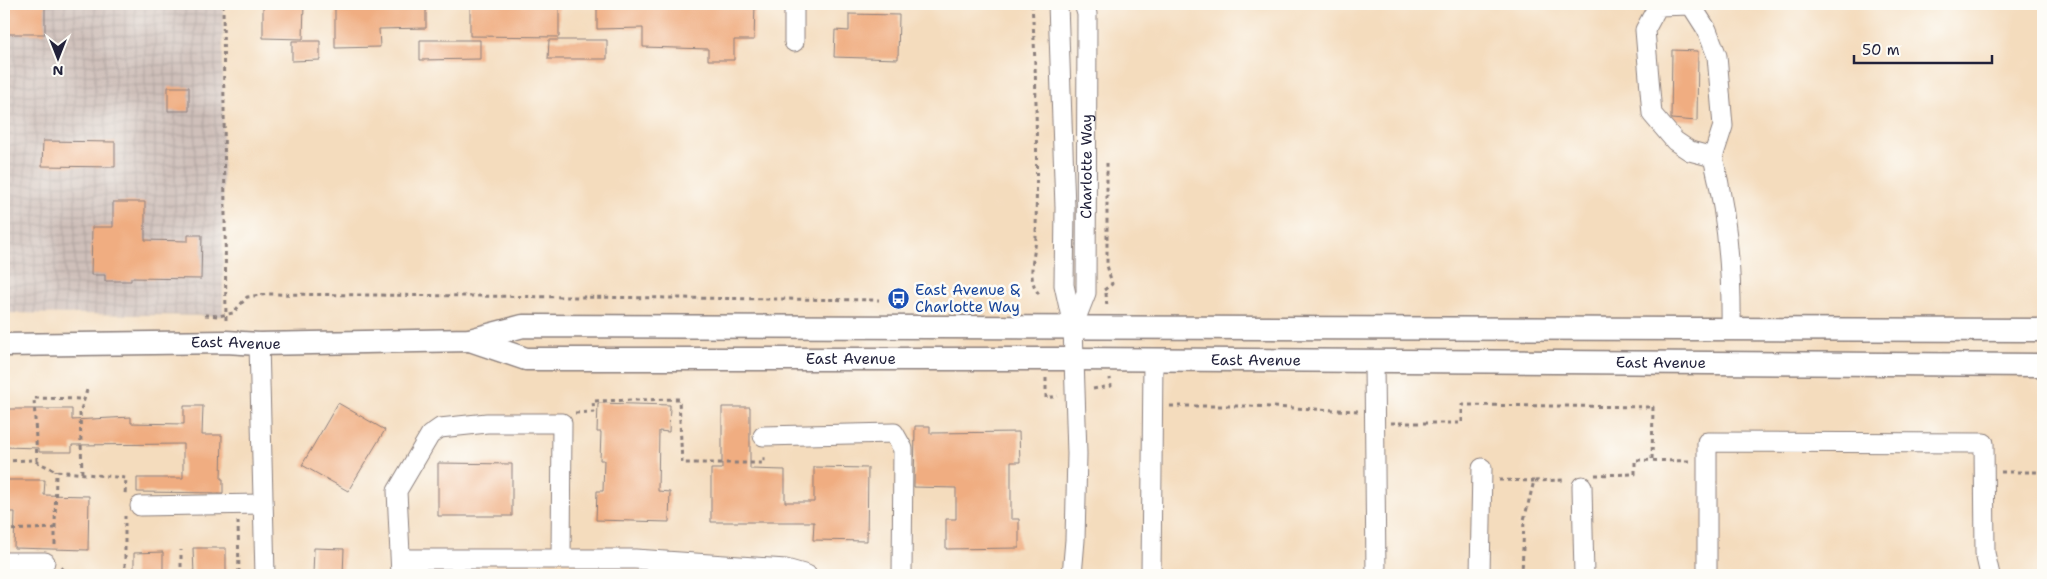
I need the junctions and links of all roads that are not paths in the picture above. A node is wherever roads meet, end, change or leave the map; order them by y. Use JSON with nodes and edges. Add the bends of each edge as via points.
{"nodes":[{"id":1,"x":794,"y":4,"type":"edge"},
{"id":2,"x":1058,"y":4,"type":"edge"},
{"id":3,"x":1084,"y":4,"type":"edge"},
{"id":4,"x":794,"y":42,"type":"dead end"},
{"id":5,"x":1713,"y":157,"type":"junction"},
{"id":6,"x":1073,"y":326,"type":"junction"},
{"id":7,"x":1731,"y":328,"type":"junction"},
{"id":8,"x":2043,"y":330,"type":"edge"},
{"id":9,"x":470,"y":340,"type":"junction"},
{"id":10,"x":4,"y":344,"type":"edge"},
{"id":11,"x":259,"y":344,"type":"junction"},
{"id":12,"x":1074,"y":359,"type":"junction"},
{"id":13,"x":1153,"y":360,"type":"junction"},
{"id":14,"x":1374,"y":362,"type":"junction"},
{"id":15,"x":2043,"y":365,"type":"edge"},
{"id":16,"x":764,"y":436,"type":"road end"},
{"id":17,"x":1482,"y":474,"type":"road end"},
{"id":18,"x":1582,"y":486,"type":"dead end"},
{"id":19,"x":130,"y":504,"type":"road end"},
{"id":20,"x":263,"y":504,"type":"junction"},
{"id":21,"x":561,"y":558,"type":"junction"},
{"id":22,"x":4,"y":562,"type":"edge"},
{"id":23,"x":45,"y":562,"type":"road end"},
{"id":24,"x":401,"y":567,"type":"edge"},
{"id":25,"x":786,"y":572,"type":"edge"},
{"id":26,"x":265,"y":575,"type":"edge"},
{"id":27,"x":807,"y":575,"type":"edge"},
{"id":28,"x":902,"y":575,"type":"edge"},
{"id":29,"x":1072,"y":575,"type":"edge"},
{"id":30,"x":1151,"y":575,"type":"edge"},
{"id":31,"x":1376,"y":575,"type":"edge"},
{"id":32,"x":1480,"y":575,"type":"edge"},
{"id":33,"x":1584,"y":575,"type":"edge"},
{"id":34,"x":1707,"y":575,"type":"edge"},
{"id":35,"x":1990,"y":575,"type":"edge"}],
"edges":[{"from":1,"to":4,"type":"street"},
{"from":2,"to":6,"type":"street","name":"Charlotte Way","via":[[1065,208],[1064,285]]},
{"from":3,"to":6,"type":"street","name":"Charlotte Way","via":[[1087,14],[1086,293]]},
{"from":5,"to":5,"type":"street","via":[[1690,151],[1675,141],[1652,114],[1644,30],[1658,6],[1691,5],[1718,56],[1723,126]]},
{"from":5,"to":7,"type":"street","via":[[1727,223],[1732,277]]},
{"from":6,"to":7,"type":"main road","name":"East Avenue"},
{"from":6,"to":9,"type":"main road","name":"East Avenue","via":[[523,326]]},
{"from":6,"to":12,"type":"street","name":"Charlotte Way"},
{"from":7,"to":8,"type":"main road","name":"East Avenue"},
{"from":9,"to":11,"type":"main road","name":"East Avenue"},
{"from":9,"to":12,"type":"main road","name":"East Avenue","via":[[526,359]]},
{"from":10,"to":11,"type":"main road","name":"East Avenue"},
{"from":11,"to":20,"type":"street"},
{"from":12,"to":13,"type":"main road","name":"East Avenue"},
{"from":12,"to":29,"type":"street","name":"Charlotte Way","via":[[1077,454]]},
{"from":13,"to":14,"type":"main road","name":"East Avenue"},
{"from":13,"to":30,"type":"street"},
{"from":14,"to":15,"type":"main road","name":"East Avenue"},
{"from":14,"to":31,"type":"street"},
{"from":16,"to":28,"type":"street","via":[[894,433],[903,449]]},
{"from":17,"to":32,"type":"street"},
{"from":18,"to":33,"type":"street"},
{"from":19,"to":20,"type":"street"},
{"from":20,"to":26,"type":"street"},
{"from":21,"to":24,"type":"street"},
{"from":21,"to":24,"type":"street","via":[[562,424],[487,423],[440,428],[430,435],[397,491]]},
{"from":21,"to":25,"type":"street","via":[[635,558]]},
{"from":22,"to":23,"type":"street"},
{"from":25,"to":27,"type":"street"},
{"from":34,"to":35,"type":"street","via":[[1707,442],[1984,443],[1985,553]]}]}
